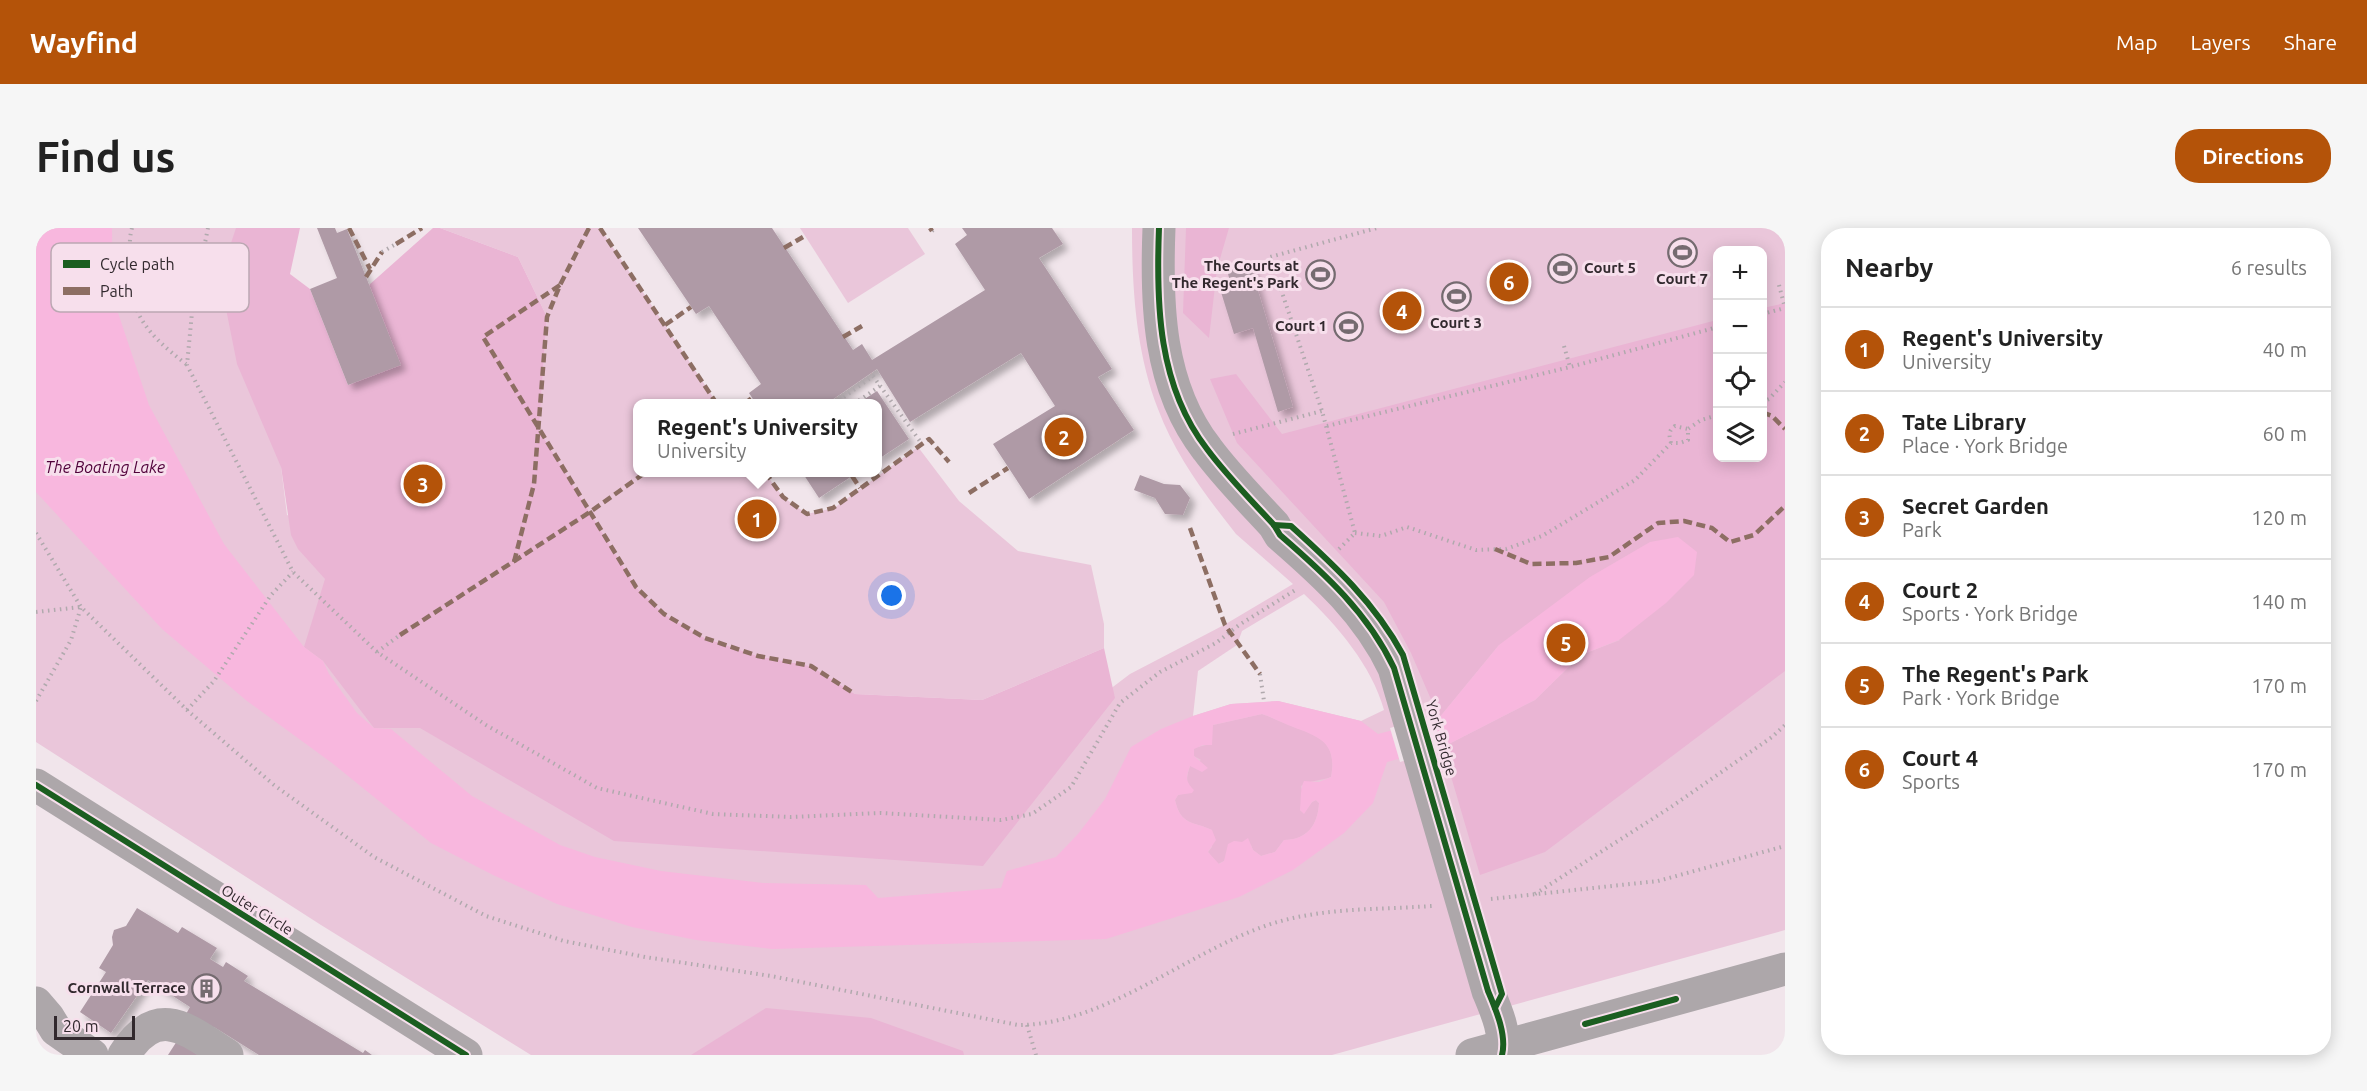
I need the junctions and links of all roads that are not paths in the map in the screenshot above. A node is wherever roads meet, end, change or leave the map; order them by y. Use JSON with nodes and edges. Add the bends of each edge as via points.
{"nodes":[{"id":1,"x":1159,"y":228,"type":"edge"},
{"id":2,"x":36,"y":785,"type":"edge"},
{"id":3,"x":1785,"y":969,"type":"edge"},
{"id":4,"x":36,"y":1003,"type":"edge"},
{"id":5,"x":46,"y":1031,"type":"edge"},
{"id":6,"x":1506,"y":1052,"type":"edge"},
{"id":7,"x":92,"y":1055,"type":"edge"},
{"id":8,"x":124,"y":1055,"type":"edge"},
{"id":9,"x":227,"y":1055,"type":"edge"},
{"id":10,"x":466,"y":1055,"type":"edge"},
{"id":11,"x":1472,"y":1055,"type":"edge"}],
"edges":[{"from":1,"to":6,"type":"street","name":"York Bridge","via":[[1162,342],[1188,419],[1205,447],[1280,535],[1334,584],[1384,648],[1406,703]]},
{"from":2,"to":10,"type":"street","name":"Outer Circle"},
{"from":3,"to":6,"type":"street"},
{"from":4,"to":5,"type":"street","via":[[48,1017]]},
{"from":5,"to":7,"type":"street"},
{"from":6,"to":11,"type":"street"},
{"from":8,"to":9,"type":"street","via":[[143,1030],[159,1025],[183,1028]]}]}
